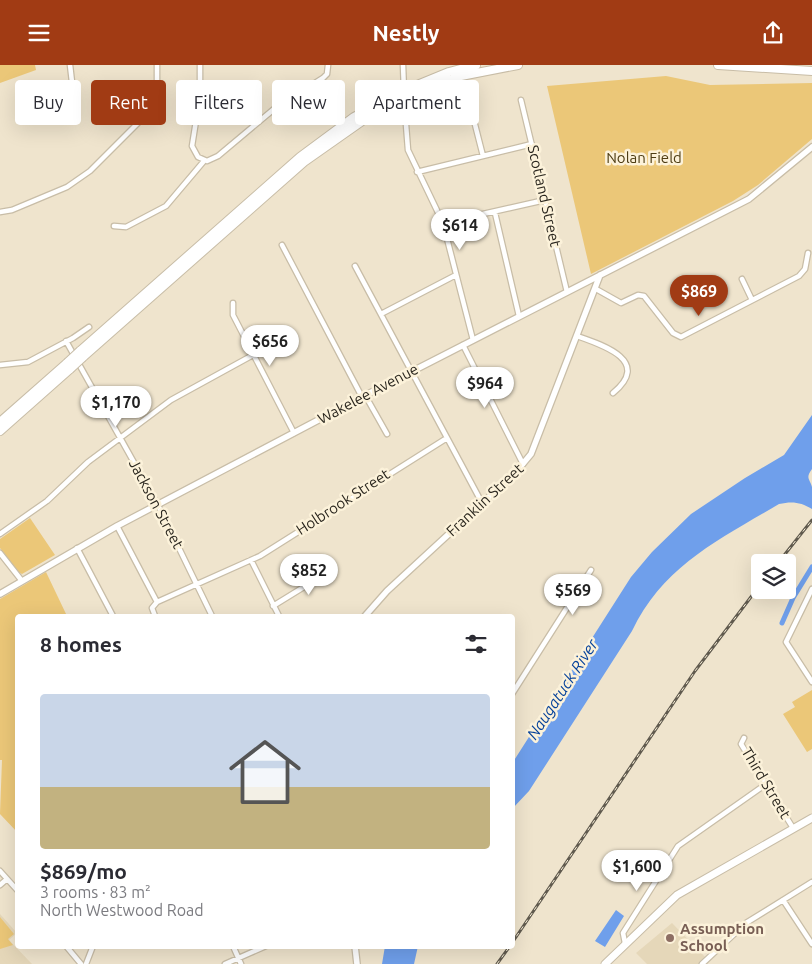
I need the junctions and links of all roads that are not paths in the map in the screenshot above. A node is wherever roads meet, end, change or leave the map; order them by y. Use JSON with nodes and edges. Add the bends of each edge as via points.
{"nodes":[{"id":1,"x":70,"y":65,"type":"edge"},
{"id":2,"x":157,"y":65,"type":"edge"},
{"id":3,"x":200,"y":65,"type":"edge"},
{"id":4,"x":328,"y":65,"type":"edge"},
{"id":5,"x":403,"y":65,"type":"edge"},
{"id":6,"x":476,"y":65,"type":"edge"},
{"id":7,"x":518,"y":65,"type":"edge"},
{"id":8,"x":718,"y":65,"type":"edge"},
{"id":9,"x":812,"y":71,"type":"edge"},
{"id":10,"x":72,"y":80,"type":"edge"},
{"id":11,"x":428,"y":80,"type":"edge"},
{"id":12,"x":448,"y":80,"type":"edge"},
{"id":13,"x":522,"y":100,"type":"dead end"},
{"id":14,"x":355,"y":117,"type":"edge"},
{"id":15,"x":475,"y":125,"type":"edge"},
{"id":16,"x":532,"y":145,"type":"junction"},
{"id":17,"x":812,"y":147,"type":"edge"},
{"id":18,"x":484,"y":156,"type":"junction"},
{"id":19,"x":204,"y":161,"type":"junction"},
{"id":20,"x":417,"y":172,"type":"junction"},
{"id":21,"x":545,"y":200,"type":"junction"},
{"id":22,"x":0,"y":212,"type":"edge"},
{"id":23,"x":495,"y":213,"type":"junction"},
{"id":24,"x":443,"y":223,"type":"junction"},
{"id":25,"x":114,"y":226,"type":"dead end"},
{"id":26,"x":282,"y":245,"type":"dead end"},
{"id":27,"x":808,"y":253,"type":"dead end"},
{"id":28,"x":355,"y":266,"type":"dead end"},
{"id":29,"x":456,"y":275,"type":"junction"},
{"id":30,"x":600,"y":275,"type":"junction"},
{"id":31,"x":742,"y":279,"type":"dead end"},
{"id":32,"x":596,"y":289,"type":"junction"},
{"id":33,"x":566,"y":292,"type":"junction"},
{"id":34,"x":752,"y":300,"type":"junction"},
{"id":35,"x":233,"y":303,"type":"dead end"},
{"id":36,"x":381,"y":314,"type":"junction"},
{"id":37,"x":519,"y":316,"type":"junction"},
{"id":38,"x":89,"y":327,"type":"dead end"},
{"id":39,"x":578,"y":335,"type":"junction"},
{"id":40,"x":472,"y":340,"type":"junction"},
{"id":41,"x":66,"y":341,"type":"junction"},
{"id":42,"x":463,"y":345,"type":"junction"},
{"id":43,"x":253,"y":355,"type":"junction"},
{"id":44,"x":0,"y":365,"type":"edge"},
{"id":45,"x":68,"y":366,"type":"junction"},
{"id":46,"x":411,"y":371,"type":"junction"},
{"id":47,"x":613,"y":393,"type":"dead end"},
{"id":48,"x":364,"y":396,"type":"junction"},
{"id":49,"x":0,"y":422,"type":"edge"},
{"id":50,"x":0,"y":431,"type":"edge"},
{"id":51,"x":294,"y":433,"type":"junction"},
{"id":52,"x":388,"y":434,"type":"dead end"},
{"id":53,"x":120,"y":437,"type":"junction"},
{"id":54,"x":447,"y":438,"type":"junction"},
{"id":55,"x":523,"y":464,"type":"junction"},
{"id":56,"x":482,"y":503,"type":"junction"},
{"id":57,"x":157,"y":505,"type":"junction"},
{"id":58,"x":117,"y":526,"type":"junction"},
{"id":59,"x":0,"y":534,"type":"edge"},
{"id":60,"x":77,"y":548,"type":"junction"},
{"id":61,"x":0,"y":553,"type":"edge"},
{"id":62,"x":251,"y":560,"type":"junction"},
{"id":63,"x":333,"y":569,"type":"dead end"},
{"id":64,"x":592,"y":570,"type":"dead end"},
{"id":65,"x":22,"y":581,"type":"junction"},
{"id":66,"x":198,"y":585,"type":"junction"},
{"id":67,"x":812,"y":589,"type":"edge"},
{"id":68,"x":0,"y":594,"type":"edge"},
{"id":69,"x":156,"y":602,"type":"junction"},
{"id":70,"x":274,"y":606,"type":"junction"},
{"id":71,"x":112,"y":614,"type":"edge"},
{"id":72,"x":154,"y":614,"type":"edge"},
{"id":73,"x":211,"y":614,"type":"edge"},
{"id":74,"x":278,"y":614,"type":"edge"},
{"id":75,"x":367,"y":614,"type":"edge"},
{"id":76,"x":812,"y":682,"type":"edge"},
{"id":77,"x":515,"y":689,"type":"edge"},
{"id":78,"x":744,"y":738,"type":"dead end"},
{"id":79,"x":766,"y":784,"type":"junction"},
{"id":80,"x":812,"y":818,"type":"edge"},
{"id":81,"x":793,"y":828,"type":"junction"},
{"id":82,"x":0,"y":871,"type":"edge"},
{"id":83,"x":7,"y":879,"type":"junction"},
{"id":84,"x":812,"y":882,"type":"edge"},
{"id":85,"x":0,"y":885,"type":"edge"},
{"id":86,"x":15,"y":888,"type":"edge"},
{"id":87,"x":783,"y":900,"type":"junction"},
{"id":88,"x":624,"y":943,"type":"junction"},
{"id":89,"x":812,"y":944,"type":"edge"},
{"id":90,"x":68,"y":949,"type":"edge"},
{"id":91,"x":92,"y":949,"type":"edge"},
{"id":92,"x":234,"y":949,"type":"edge"},
{"id":93,"x":259,"y":949,"type":"edge"},
{"id":94,"x":355,"y":949,"type":"edge"},
{"id":95,"x":238,"y":958,"type":"junction"},
{"id":96,"x":81,"y":964,"type":"edge"},
{"id":97,"x":86,"y":964,"type":"edge"},
{"id":98,"x":225,"y":964,"type":"edge"},
{"id":99,"x":241,"y":964,"type":"edge"},
{"id":100,"x":357,"y":964,"type":"edge"},
{"id":101,"x":605,"y":964,"type":"edge"},
{"id":102,"x":702,"y":964,"type":"edge"}],
"edges":[{"from":1,"to":10,"type":"street"},
{"from":2,"to":22,"type":"street","via":[[156,92],[150,111],[90,171],[67,187]]},
{"from":3,"to":19,"type":"street","via":[[200,96],[192,146]]},
{"from":4,"to":19,"type":"street","via":[[323,78],[264,116],[218,157]]},
{"from":5,"to":20,"type":"street","via":[[407,143]]},
{"from":6,"to":11,"type":"highway"},
{"from":7,"to":12,"type":"highway"},
{"from":8,"to":9,"type":"highway"},
{"from":13,"to":16,"type":"street","name":"Scotland Street"},
{"from":14,"to":45,"type":"highway","bridge":true,"via":[[318,142]]},
{"from":15,"to":18,"type":"street"},
{"from":16,"to":18,"type":"street"},
{"from":16,"to":21,"type":"street","name":"Scotland Street"},
{"from":17,"to":30,"type":"main road","name":"Wakelee Avenue","via":[[748,199]]},
{"from":18,"to":20,"type":"street"},
{"from":19,"to":25,"type":"street","via":[[166,206],[126,227]]},
{"from":20,"to":24,"type":"street"},
{"from":21,"to":23,"type":"street"},
{"from":21,"to":33,"type":"street","name":"Scotland Street"},
{"from":23,"to":24,"type":"street"},
{"from":23,"to":37,"type":"street"},
{"from":24,"to":29,"type":"street"},
{"from":26,"to":48,"type":"street"},
{"from":27,"to":34,"type":"street","via":[[800,276]]},
{"from":28,"to":36,"type":"street"},
{"from":29,"to":36,"type":"street"},
{"from":29,"to":40,"type":"street"},
{"from":30,"to":32,"type":"main road","name":"Franklin Street"},
{"from":30,"to":33,"type":"main road","name":"Wakelee Avenue"},
{"from":31,"to":34,"type":"street"},
{"from":32,"to":34,"type":"street","via":[[621,303],[638,295],[644,296],[672,333],[681,337]]},
{"from":32,"to":39,"type":"main road","name":"Franklin Street"},
{"from":33,"to":37,"type":"main road","name":"Wakelee Avenue"},
{"from":35,"to":43,"type":"street","via":[[233,315]]},
{"from":36,"to":46,"type":"street"},
{"from":37,"to":40,"type":"main road","name":"Wakelee Avenue"},
{"from":38,"to":41,"type":"street"},
{"from":39,"to":47,"type":"street","via":[[610,347],[622,357],[626,376],[622,386]]},
{"from":39,"to":55,"type":"main road","name":"Franklin Street","via":[[537,443]]},
{"from":40,"to":42,"type":"main road","name":"Wakelee Avenue"},
{"from":41,"to":44,"type":"street","via":[[28,362]]},
{"from":41,"to":53,"type":"street","name":"Jackson Street"},
{"from":42,"to":46,"type":"main road","name":"Wakelee Avenue"},
{"from":42,"to":55,"type":"street"},
{"from":43,"to":51,"type":"street"},
{"from":43,"to":53,"type":"street","via":[[180,395]]},
{"from":45,"to":49,"type":"highway"},
{"from":45,"to":50,"type":"highway"},
{"from":46,"to":48,"type":"main road","name":"Wakelee Avenue"},
{"from":46,"to":54,"type":"street"},
{"from":48,"to":51,"type":"main road","name":"Wakelee Avenue"},
{"from":48,"to":52,"type":"street"},
{"from":51,"to":57,"type":"main road","name":"Wakelee Avenue"},
{"from":53,"to":57,"type":"street","name":"Jackson Street"},
{"from":53,"to":59,"type":"street","via":[[46,501]]},
{"from":54,"to":56,"type":"street"},
{"from":54,"to":62,"type":"street","name":"Holbrook Street"},
{"from":55,"to":56,"type":"main road","name":"Franklin Street"},
{"from":56,"to":75,"type":"main road","name":"Franklin Street","via":[[387,591]]},
{"from":57,"to":58,"type":"main road","name":"Wakelee Avenue"},
{"from":57,"to":66,"type":"street","name":"Jackson Street"},
{"from":58,"to":60,"type":"main road","name":"Wakelee Avenue"},
{"from":58,"to":69,"type":"street"},
{"from":60,"to":65,"type":"main road","name":"Wakelee Avenue"},
{"from":60,"to":71,"type":"street"},
{"from":61,"to":65,"type":"street"},
{"from":62,"to":66,"type":"street","name":"Holbrook Street"},
{"from":62,"to":70,"type":"street"},
{"from":63,"to":70,"type":"street"},
{"from":64,"to":77,"type":"street"},
{"from":65,"to":68,"type":"main road","name":"Wakelee Avenue"},
{"from":66,"to":69,"type":"street","name":"Holbrook Street"},
{"from":66,"to":73,"type":"street","name":"Jackson Street"},
{"from":67,"to":76,"type":"street","via":[[786,642]]},
{"from":69,"to":72,"type":"street","via":[[152,608]]},
{"from":70,"to":74,"type":"street"},
{"from":78,"to":79,"type":"street","name":"Third Street","via":[[741,744]]},
{"from":79,"to":81,"type":"street","name":"Third Street"},
{"from":79,"to":88,"type":"street","via":[[678,846],[623,933]]},
{"from":80,"to":81,"type":"main road"},
{"from":81,"to":88,"type":"main road","via":[[691,885]]},
{"from":82,"to":83,"type":"street"},
{"from":83,"to":85,"type":"street"},
{"from":83,"to":86,"type":"street"},
{"from":84,"to":87,"type":"street"},
{"from":87,"to":89,"type":"street"},
{"from":87,"to":102,"type":"street","via":[[738,930]]},
{"from":88,"to":101,"type":"main road"},
{"from":90,"to":96,"type":"street"},
{"from":91,"to":97,"type":"street"},
{"from":92,"to":95,"type":"street"},
{"from":93,"to":95,"type":"street"},
{"from":94,"to":100,"type":"main road"},
{"from":95,"to":98,"type":"street"},
{"from":95,"to":99,"type":"street"}]}
